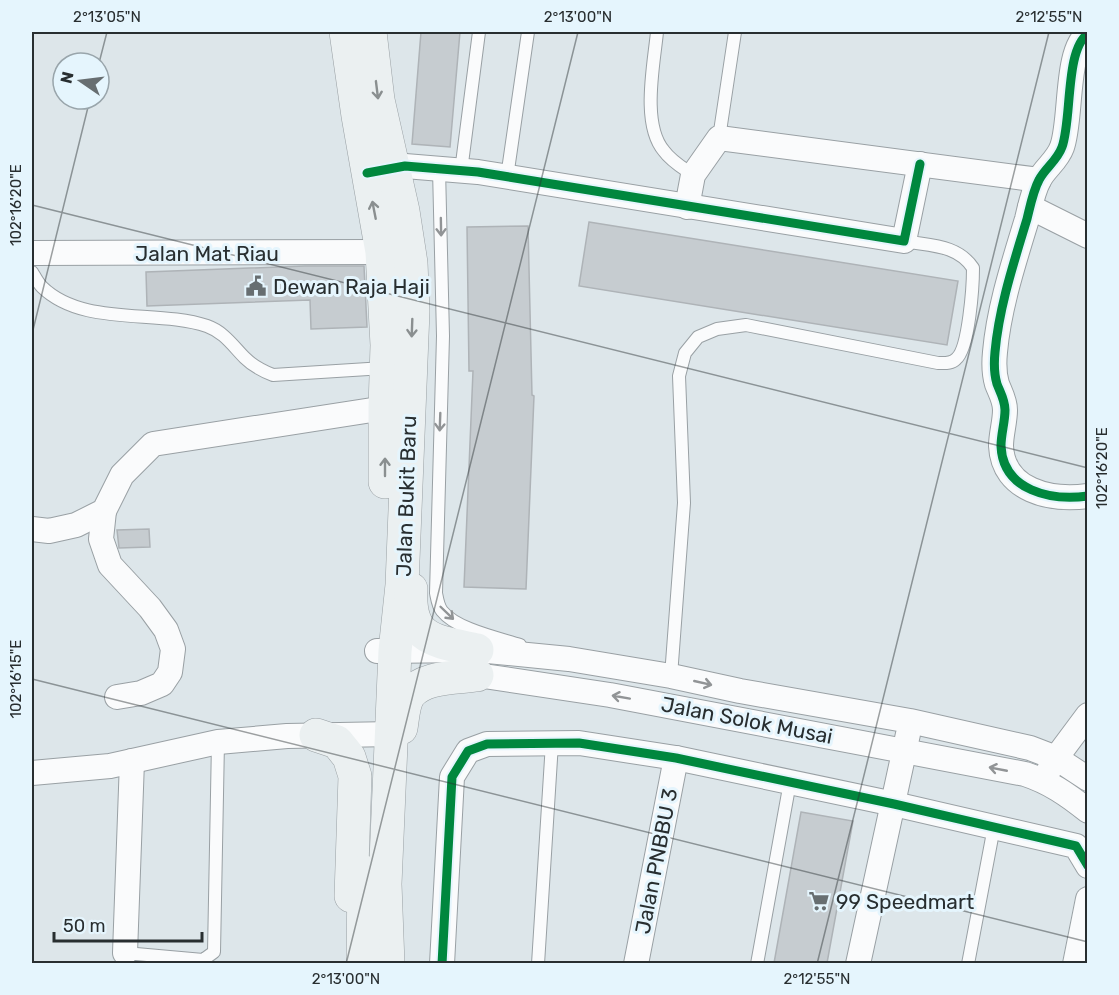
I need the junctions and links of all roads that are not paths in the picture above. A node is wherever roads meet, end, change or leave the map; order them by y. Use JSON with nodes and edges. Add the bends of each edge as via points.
{"nodes":[{"id":1,"x":331,"y":32,"type":"edge"},
{"id":2,"x":346,"y":32,"type":"edge"},
{"id":3,"x":370,"y":32,"type":"edge"},
{"id":4,"x":479,"y":32,"type":"edge"},
{"id":5,"x":528,"y":32,"type":"edge"},
{"id":6,"x":657,"y":32,"type":"edge"},
{"id":7,"x":735,"y":32,"type":"edge"},
{"id":8,"x":1088,"y":34,"type":"edge"},
{"id":9,"x":357,"y":116,"type":"junction"},
{"id":10,"x":719,"y":138,"type":"junction"},
{"id":11,"x":920,"y":164,"type":"junction"},
{"id":12,"x":380,"y":170,"type":"junction"},
{"id":13,"x":450,"y":170,"type":"junction"},
{"id":14,"x":693,"y":175,"type":"junction"},
{"id":15,"x":507,"y":177,"type":"junction"},
{"id":16,"x":1039,"y":180,"type":"junction"},
{"id":17,"x":687,"y":207,"type":"junction"},
{"id":18,"x":1030,"y":207,"type":"junction"},
{"id":19,"x":1088,"y":236,"type":"edge"},
{"id":20,"x":904,"y":242,"type":"junction"},
{"id":21,"x":382,"y":252,"type":"junction"},
{"id":22,"x":32,"y":253,"type":"edge"},
{"id":23,"x":32,"y":272,"type":"edge"},
{"id":24,"x":399,"y":373,"type":"junction"},
{"id":25,"x":385,"y":408,"type":"junction"},
{"id":26,"x":1088,"y":496,"type":"edge"},
{"id":27,"x":104,"y":511,"type":"junction"},
{"id":28,"x":32,"y":529,"type":"edge"},
{"id":29,"x":569,"y":659,"type":"junction"},
{"id":30,"x":385,"y":663,"type":"junction"},
{"id":31,"x":477,"y":663,"type":"junction"},
{"id":32,"x":671,"y":676,"type":"junction"},
{"id":33,"x":117,"y":697,"type":"dead end"},
{"id":34,"x":1088,"y":715,"type":"edge"},
{"id":35,"x":910,"y":722,"type":"junction"},
{"id":36,"x":381,"y":733,"type":"junction"},
{"id":37,"x":316,"y":735,"type":"junction"},
{"id":38,"x":218,"y":742,"type":"junction"},
{"id":39,"x":552,"y":743,"type":"junction"},
{"id":40,"x":904,"y":751,"type":"junction"},
{"id":41,"x":676,"y":758,"type":"junction"},
{"id":42,"x":1056,"y":758,"type":"junction"},
{"id":43,"x":132,"y":761,"type":"junction"},
{"id":44,"x":32,"y":773,"type":"edge"},
{"id":45,"x":1088,"y":779,"type":"edge"},
{"id":46,"x":1044,"y":780,"type":"junction"},
{"id":47,"x":790,"y":783,"type":"junction"},
{"id":48,"x":894,"y":804,"type":"junction"},
{"id":49,"x":1088,"y":811,"type":"edge"},
{"id":50,"x":994,"y":827,"type":"junction"},
{"id":51,"x":1084,"y":854,"type":"edge"},
{"id":52,"x":1088,"y":899,"type":"edge"},
{"id":53,"x":125,"y":953,"type":"joint"},
{"id":54,"x":374,"y":962,"type":"edge"},
{"id":55,"x":442,"y":963,"type":"edge"},
{"id":56,"x":538,"y":963,"type":"edge"},
{"id":57,"x":636,"y":963,"type":"edge"},
{"id":58,"x":756,"y":963,"type":"edge"},
{"id":59,"x":858,"y":963,"type":"edge"},
{"id":60,"x":968,"y":963,"type":"edge"},
{"id":61,"x":1075,"y":963,"type":"edge"}],
"edges":[{"from":1,"to":9,"type":"main road"},
{"from":2,"to":9,"type":"main road","name":"Jalan Bukit Baru"},
{"from":3,"to":12,"type":"main road","name":"Jalan Bukit Baru","one_way":true,"via":[[378,100]]},
{"from":4,"to":13,"type":"lane"},
{"from":5,"to":15,"type":"lane"},
{"from":6,"to":14,"type":"lane","via":[[651,97],[656,137],[664,152]]},
{"from":7,"to":10,"type":"lane"},
{"from":8,"to":16,"type":"street","via":[[1076,49],[1072,64],[1067,130],[1061,150]]},
{"from":9,"to":12,"type":"main road","name":"Jalan Bukit Baru"},
{"from":10,"to":11,"type":"street"},
{"from":10,"to":14,"type":"street"},
{"from":11,"to":16,"type":"street"},
{"from":11,"to":20,"type":"street"},
{"from":12,"to":13,"type":"street"},
{"from":21,"to":12,"type":"main road","name":"Jalan Bukit Baru","one_way":true},
{"from":12,"to":24,"type":"main road","name":"Jalan Bukit Baru","one_way":true,"via":[[411,263],[413,311]]},
{"from":13,"to":15,"type":"street"},
{"from":13,"to":29,"type":"lane","one_way":true,"via":[[436,592],[441,610],[454,620],[474,630]]},
{"from":14,"to":17,"type":"street"},
{"from":15,"to":17,"type":"street"},
{"from":16,"to":18,"type":"street"},
{"from":17,"to":20,"type":"street"},
{"from":18,"to":19,"type":"street"},
{"from":18,"to":26,"type":"street","via":[[1011,271],[995,352],[996,381],[1005,404],[1001,446],[1014,477],[1028,489],[1046,496]]},
{"from":20,"to":32,"type":"lane","via":[[952,249],[973,268],[964,347],[956,360],[938,363],[746,325],[717,328],[698,337],[685,354],[679,376],[684,502]]},
{"from":21,"to":22,"type":"street","name":"Jalan Mat Riau"},
{"from":21,"to":24,"type":"main road","name":"Jalan Bukit Baru"},
{"from":23,"to":24,"type":"lane","via":[[42,287],[65,303],[96,312],[191,321],[209,327],[225,336],[258,369],[273,375]]},
{"from":24,"to":25,"type":"main road","name":"Jalan Bukit Baru"},
{"from":24,"to":30,"type":"main road","name":"Jalan Bukit Baru","via":[[402,585]]},
{"from":24,"to":31,"type":"main road","via":[[416,479],[412,616],[426,636]]},
{"from":25,"to":27,"type":"street","via":[[153,444],[122,475]]},
{"from":30,"to":25,"type":"main road","name":"Jalan Bukit Baru","one_way":true},
{"from":27,"to":28,"type":"street","via":[[76,525],[49,531]]},
{"from":27,"to":33,"type":"street","via":[[101,539],[110,565],[150,608],[166,630],[172,649],[170,672],[162,684]]},
{"from":29,"to":31,"type":"street","name":"Jalan Solok Musai"},
{"from":29,"to":32,"type":"street","name":"Jalan Solok Musai"},
{"from":30,"to":31,"type":"street","name":"Jalan Solok Musai"},
{"from":30,"to":36,"type":"main road","name":"Jalan Bukit Baru"},
{"from":40,"to":31,"type":"street","name":"Jalan Solok Musai","one_way":true,"via":[[610,695]]},
{"from":31,"to":54,"type":"main road","via":[[417,687],[404,706]]},
{"from":32,"to":35,"type":"street","name":"Jalan Solok Musai","one_way":true},
{"from":34,"to":42,"type":"street"},
{"from":35,"to":40,"type":"street"},
{"from":35,"to":42,"type":"street","name":"Jalan Solok Musai","via":[[1020,746]]},
{"from":36,"to":37,"type":"street"},
{"from":36,"to":54,"type":"main road","name":"Jalan Bukit Baru","via":[[385,884]]},
{"from":37,"to":38,"type":"street"},
{"from":37,"to":54,"type":"main road","via":[[337,742],[349,757],[355,776],[353,946]]},
{"from":38,"to":43,"type":"street"},
{"from":38,"to":53,"type":"lane","via":[[214,952],[203,960]]},
{"from":39,"to":41,"type":"street","via":[[579,743]]},
{"from":39,"to":55,"type":"street","via":[[487,744],[468,751],[452,777]]},
{"from":39,"to":56,"type":"lane"},
{"from":46,"to":40,"type":"street","name":"Jalan Solok Musai","one_way":true},
{"from":40,"to":48,"type":"street"},
{"from":41,"to":47,"type":"street"},
{"from":41,"to":57,"type":"street","name":"Jalan PNBBU 3"},
{"from":42,"to":45,"type":"street","name":"Jalan Solok Musai"},
{"from":42,"to":46,"type":"street"},
{"from":43,"to":44,"type":"street"},
{"from":43,"to":53,"type":"street"},
{"from":46,"to":49,"type":"street","name":"Jalan Solok Musai"},
{"from":47,"to":48,"type":"street"},
{"from":47,"to":58,"type":"lane"},
{"from":48,"to":50,"type":"street"},
{"from":48,"to":59,"type":"street"},
{"from":50,"to":51,"type":"street"},
{"from":50,"to":60,"type":"lane"},
{"from":52,"to":61,"type":"street"}]}
